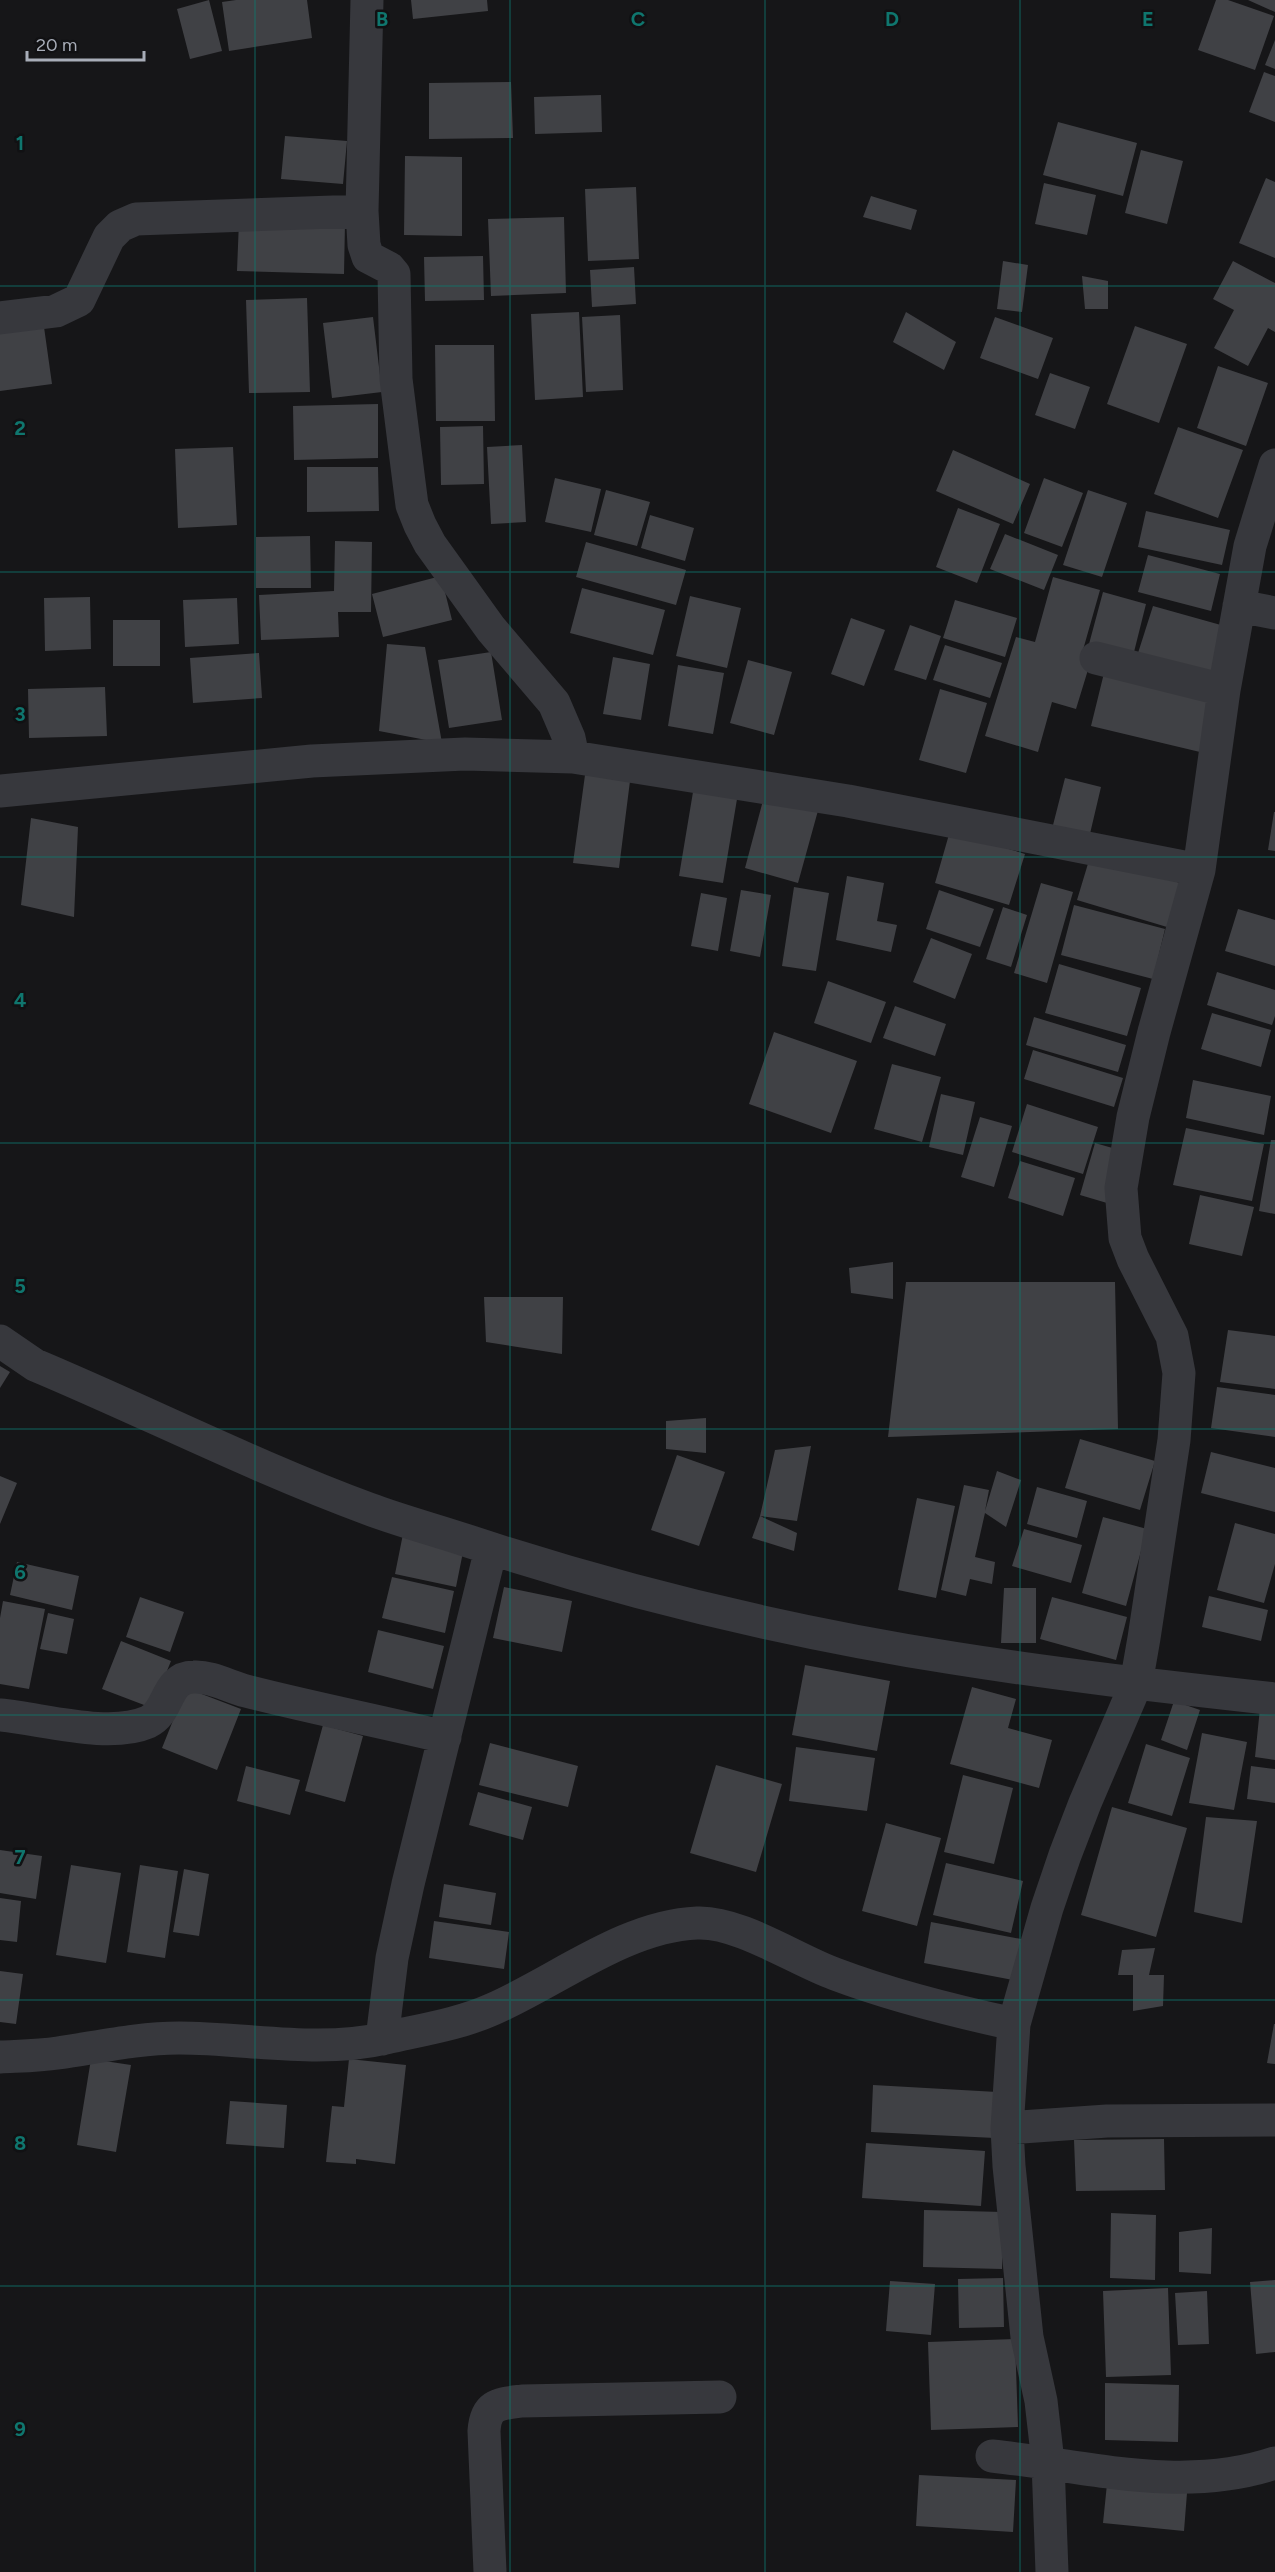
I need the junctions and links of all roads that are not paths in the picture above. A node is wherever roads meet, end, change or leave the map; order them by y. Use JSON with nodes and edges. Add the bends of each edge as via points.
{"nodes":[{"id":1,"x":367,"y":0,"type":"edge"},
{"id":2,"x":362,"y":211,"type":"junction"},
{"id":3,"x":0,"y":318,"type":"edge"},
{"id":4,"x":1275,"y":465,"type":"edge"},
{"id":5,"x":1239,"y":606,"type":"junction"},
{"id":6,"x":1275,"y":613,"type":"edge"},
{"id":7,"x":1096,"y":658,"type":"dead end"},
{"id":8,"x":1224,"y":690,"type":"junction"},
{"id":9,"x":573,"y":757,"type":"junction"},
{"id":10,"x":0,"y":791,"type":"edge"},
{"id":11,"x":1199,"y":870,"type":"junction"},
{"id":12,"x":0,"y":1341,"type":"edge"},
{"id":13,"x":491,"y":1549,"type":"junction"},
{"id":14,"x":1136,"y":1684,"type":"junction"},
{"id":15,"x":1275,"y":1699,"type":"edge"},
{"id":16,"x":0,"y":1715,"type":"edge"},
{"id":17,"x":445,"y":1737,"type":"junction"},
{"id":18,"x":1014,"y":2024,"type":"junction"},
{"id":19,"x":382,"y":2039,"type":"junction"},
{"id":20,"x":0,"y":2057,"type":"edge"},
{"id":21,"x":1275,"y":2120,"type":"edge"},
{"id":22,"x":1007,"y":2128,"type":"junction"},
{"id":23,"x":720,"y":2397,"type":"dead end"},
{"id":24,"x":992,"y":2456,"type":"dead end"},
{"id":25,"x":1048,"y":2462,"type":"junction"},
{"id":26,"x":1275,"y":2463,"type":"edge"},
{"id":27,"x":490,"y":2572,"type":"edge"},
{"id":28,"x":1052,"y":2572,"type":"edge"}],
"edges":[{"from":1,"to":2,"type":"street"},
{"from":2,"to":3,"type":"street","via":[[136,219],[120,226],[109,237],[79,300],[56,310]]},
{"from":2,"to":9,"type":"street","via":[[365,252],[394,274],[396,379],[412,505],[430,544],[491,629],[554,703]]},
{"from":4,"to":5,"type":"street","via":[[1250,546]]},
{"from":5,"to":6,"type":"street"},
{"from":5,"to":8,"type":"street"},
{"from":7,"to":8,"type":"street"},
{"from":8,"to":11,"type":"street"},
{"from":9,"to":10,"type":"street","via":[[465,754],[312,762]]},
{"from":9,"to":11,"type":"street","via":[[848,801]]},
{"from":11,"to":14,"type":"street","via":[[1133,1117],[1121,1188],[1125,1238],[1172,1336],[1180,1387]]},
{"from":12,"to":13,"type":"street","via":[[35,1365],[281,1475]]},
{"from":13,"to":14,"type":"street","via":[[691,1606],[832,1637]]},
{"from":13,"to":17,"type":"street"},
{"from":14,"to":15,"type":"street"},
{"from":14,"to":18,"type":"street","via":[[1065,1855]]},
{"from":16,"to":17,"type":"street","via":[[123,1729],[150,1721],[164,1706],[173,1686],[191,1676]]},
{"from":17,"to":19,"type":"street","via":[[422,1820],[392,1958]]},
{"from":18,"to":19,"type":"street","via":[[960,2013],[866,1984],[806,1963],[738,1930],[699,1923],[663,1928],[606,1950],[491,2010]]},
{"from":18,"to":22,"type":"street"},
{"from":19,"to":20,"type":"street","via":[[326,2044],[159,2039],[56,2054]]},
{"from":21,"to":22,"type":"street","via":[[1107,2121]]},
{"from":22,"to":25,"type":"street","via":[[1026,2326]]},
{"from":23,"to":27,"type":"street","via":[[522,2401],[491,2409],[484,2431]]},
{"from":24,"to":25,"type":"street"},
{"from":25,"to":26,"type":"street","via":[[1125,2475],[1175,2477],[1220,2475]]},
{"from":25,"to":28,"type":"street"}]}
